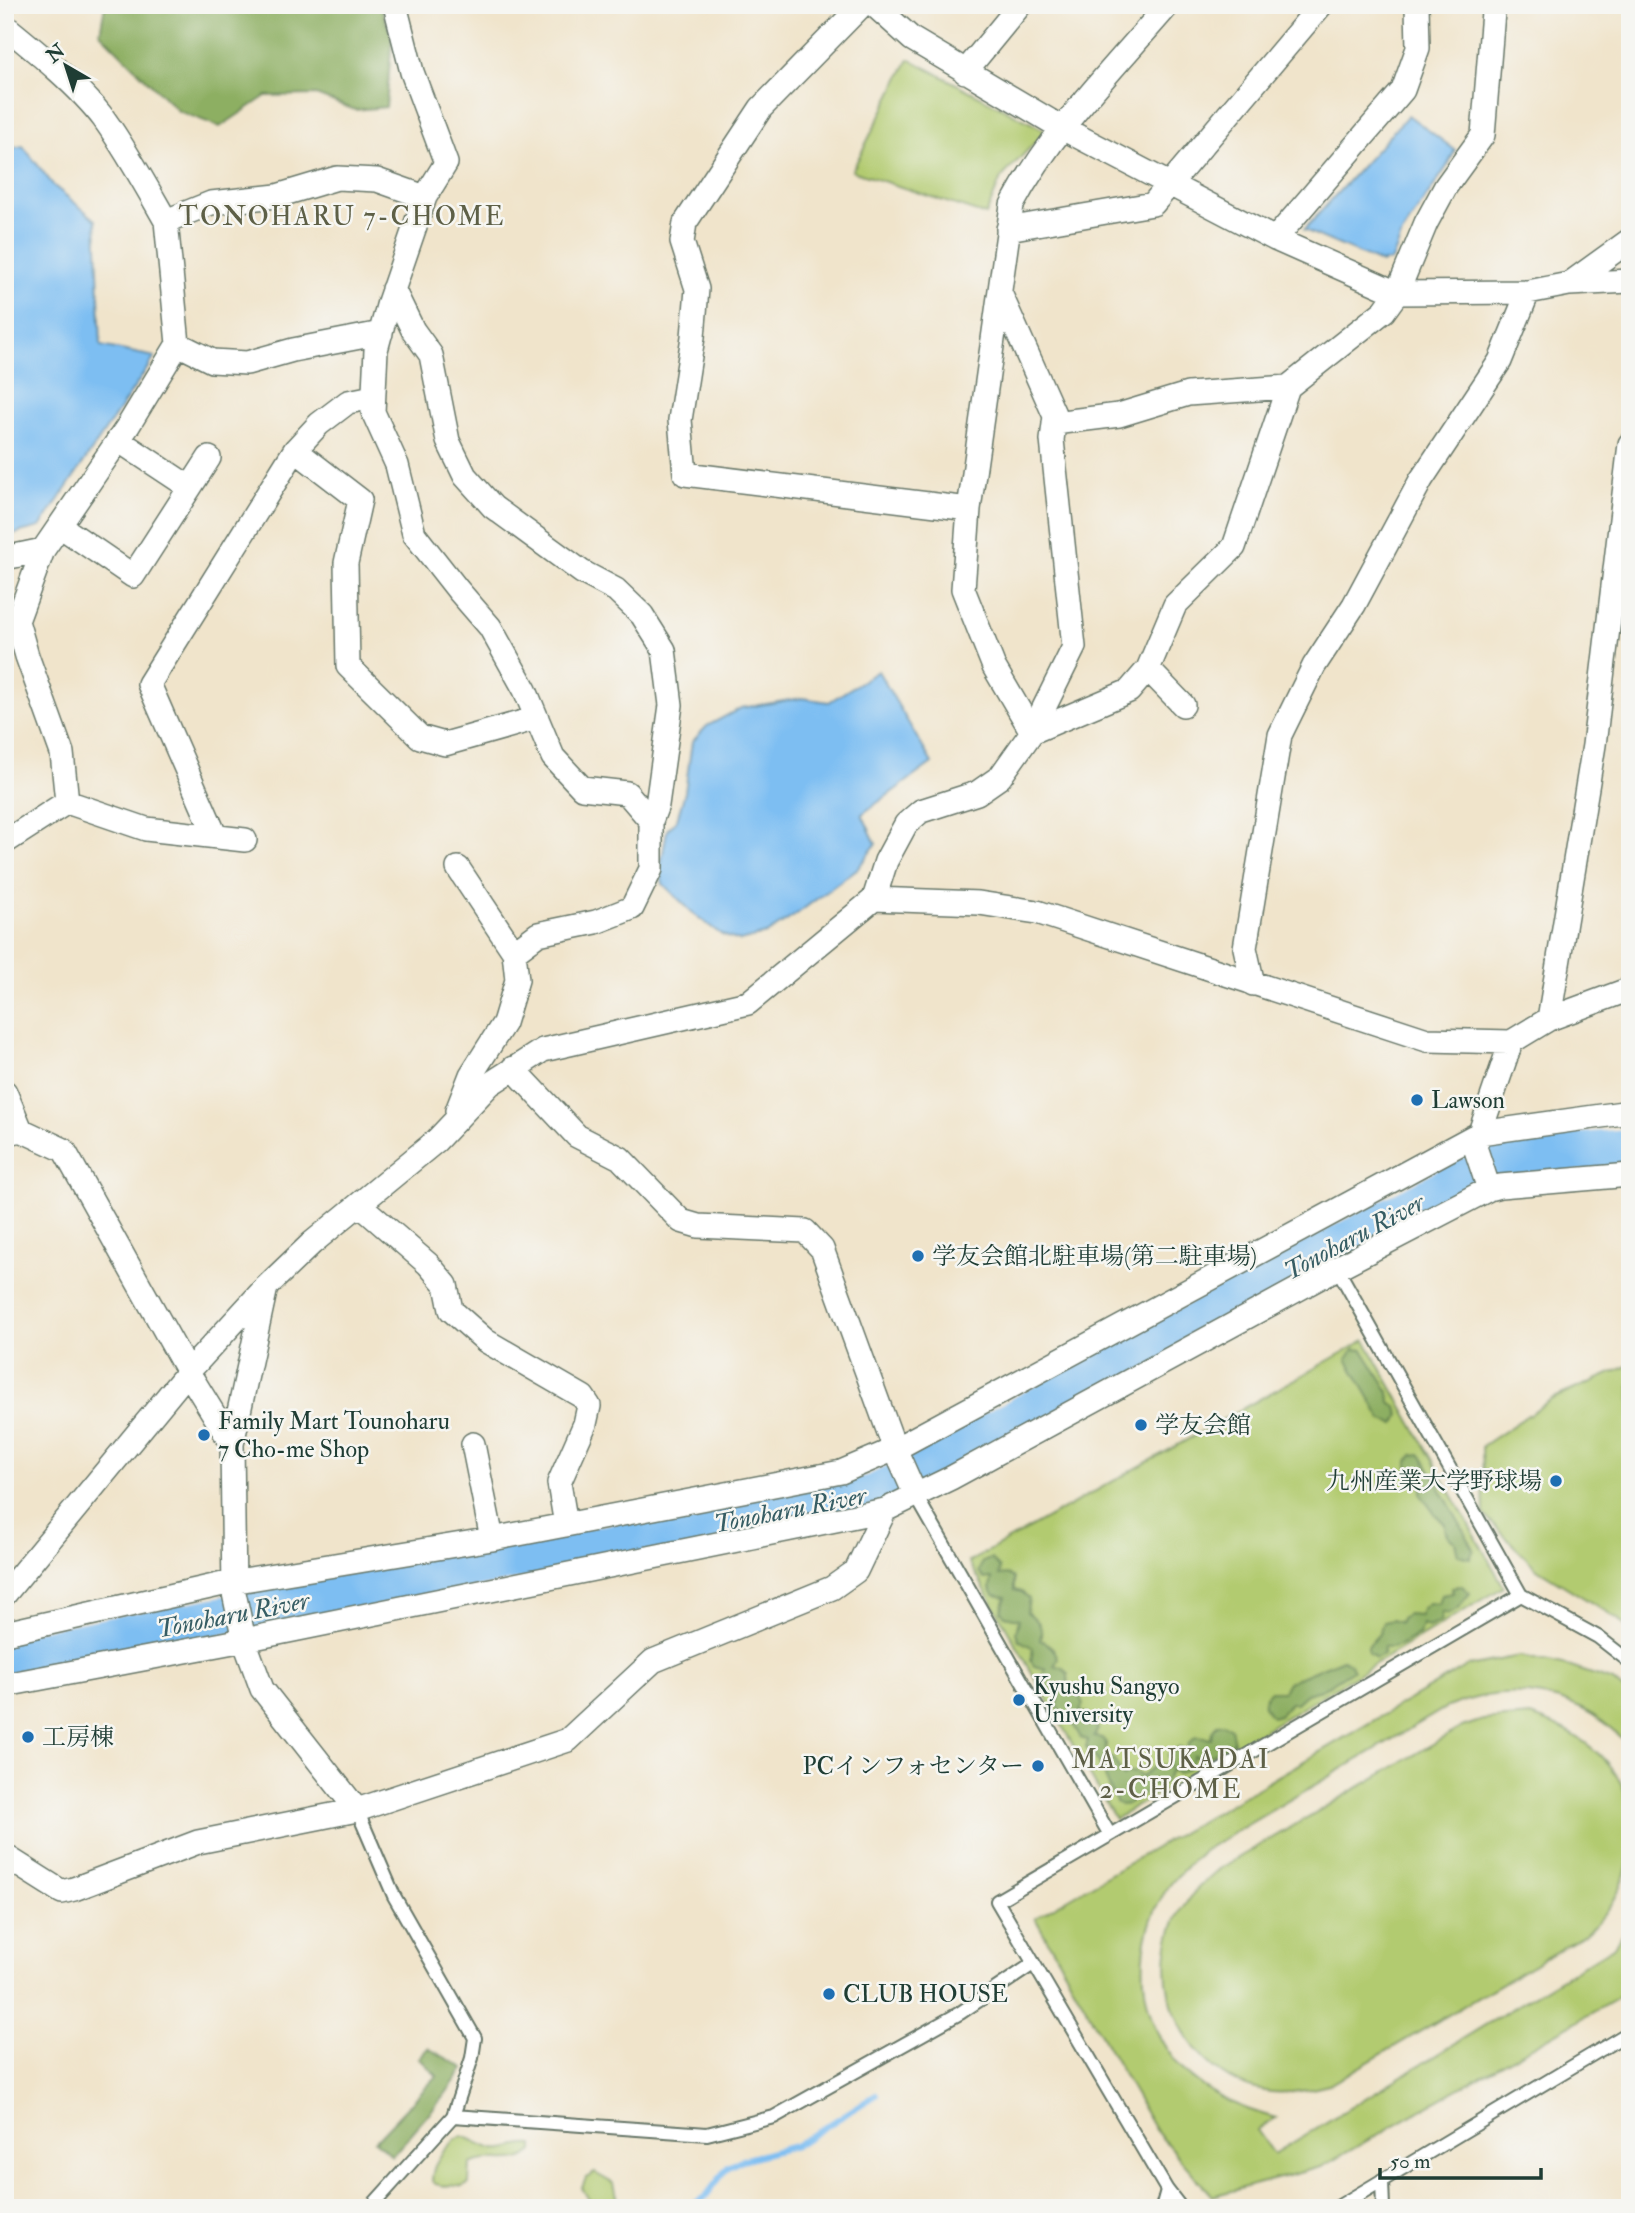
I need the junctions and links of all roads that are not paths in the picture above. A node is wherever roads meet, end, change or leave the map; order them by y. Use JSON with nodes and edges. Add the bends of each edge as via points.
{"nodes":[{"id":1,"x":395,"y":5,"type":"edge"},
{"id":2,"x":862,"y":5,"type":"edge"},
{"id":3,"x":874,"y":5,"type":"edge"},
{"id":4,"x":1020,"y":5,"type":"edge"},
{"id":5,"x":1168,"y":5,"type":"edge"},
{"id":6,"x":1321,"y":5,"type":"edge"},
{"id":7,"x":1418,"y":5,"type":"edge"},
{"id":8,"x":1496,"y":5,"type":"edge"},
{"id":9,"x":5,"y":26,"type":"edge"},
{"id":10,"x":965,"y":72,"type":"junction"},
{"id":11,"x":1062,"y":128,"type":"junction"},
{"id":12,"x":1170,"y":184,"type":"junction"},
{"id":13,"x":425,"y":197,"type":"junction"},
{"id":14,"x":166,"y":221,"type":"junction"},
{"id":15,"x":1008,"y":229,"type":"junction"},
{"id":16,"x":1275,"y":239,"type":"junction"},
{"id":17,"x":1630,"y":240,"type":"edge"},
{"id":18,"x":1630,"y":281,"type":"edge"},
{"id":19,"x":1569,"y":284,"type":"junction"},
{"id":20,"x":393,"y":289,"type":"junction"},
{"id":21,"x":1528,"y":292,"type":"junction"},
{"id":22,"x":1000,"y":293,"type":"junction"},
{"id":23,"x":1397,"y":293,"type":"junction"},
{"id":24,"x":381,"y":333,"type":"junction"},
{"id":25,"x":178,"y":344,"type":"junction"},
{"id":26,"x":1288,"y":387,"type":"junction"},
{"id":27,"x":373,"y":397,"type":"junction"},
{"id":28,"x":1054,"y":423,"type":"junction"},
{"id":29,"x":118,"y":440,"type":"junction"},
{"id":30,"x":1630,"y":444,"type":"edge"},
{"id":31,"x":295,"y":450,"type":"junction"},
{"id":32,"x":209,"y":458,"type":"dead end"},
{"id":33,"x":183,"y":483,"type":"dead end"},
{"id":34,"x":968,"y":509,"type":"junction"},
{"id":35,"x":60,"y":526,"type":"junction"},
{"id":36,"x":43,"y":550,"type":"junction"},
{"id":37,"x":5,"y":558,"type":"edge"},
{"id":38,"x":1148,"y":669,"type":"junction"},
{"id":39,"x":1184,"y":705,"type":"dead end"},
{"id":40,"x":537,"y":718,"type":"junction"},
{"id":41,"x":1032,"y":732,"type":"junction"},
{"id":42,"x":67,"y":802,"type":"junction"},
{"id":43,"x":651,"y":821,"type":"junction"},
{"id":44,"x":215,"y":835,"type":"junction"},
{"id":45,"x":245,"y":840,"type":"dead end"},
{"id":46,"x":5,"y":842,"type":"edge"},
{"id":47,"x":458,"y":868,"type":"dead end"},
{"id":48,"x":874,"y":898,"type":"junction"},
{"id":49,"x":514,"y":952,"type":"junction"},
{"id":50,"x":1253,"y":984,"type":"junction"},
{"id":51,"x":1630,"y":989,"type":"edge"},
{"id":52,"x":1549,"y":1019,"type":"junction"},
{"id":53,"x":1511,"y":1042,"type":"junction"},
{"id":54,"x":513,"y":1068,"type":"junction"},
{"id":55,"x":5,"y":1092,"type":"edge"},
{"id":56,"x":1630,"y":1112,"type":"edge"},
{"id":57,"x":452,"y":1124,"type":"junction"},
{"id":58,"x":13,"y":1132,"type":"edge"},
{"id":59,"x":1478,"y":1140,"type":"junction"},
{"id":60,"x":1630,"y":1175,"type":"edge"},
{"id":61,"x":1488,"y":1185,"type":"junction"},
{"id":62,"x":360,"y":1205,"type":"junction"},
{"id":63,"x":1337,"y":1268,"type":"junction"},
{"id":64,"x":266,"y":1287,"type":"junction"},
{"id":65,"x":188,"y":1372,"type":"junction"},
{"id":66,"x":232,"y":1444,"type":"junction"},
{"id":67,"x":473,"y":1444,"type":"dead end"},
{"id":68,"x":895,"y":1449,"type":"junction"},
{"id":69,"x":915,"y":1496,"type":"junction"},
{"id":70,"x":885,"y":1510,"type":"junction"},
{"id":71,"x":566,"y":1525,"type":"junction"},
{"id":72,"x":492,"y":1539,"type":"junction"},
{"id":73,"x":233,"y":1587,"type":"junction"},
{"id":74,"x":5,"y":1594,"type":"edge"},
{"id":75,"x":1521,"y":1595,"type":"junction"},
{"id":76,"x":242,"y":1632,"type":"junction"},
{"id":77,"x":5,"y":1633,"type":"edge"},
{"id":78,"x":1630,"y":1662,"type":"edge"},
{"id":79,"x":5,"y":1685,"type":"edge"},
{"id":80,"x":357,"y":1810,"type":"junction"},
{"id":81,"x":1110,"y":1835,"type":"junction"},
{"id":82,"x":5,"y":1856,"type":"edge"},
{"id":83,"x":1033,"y":1964,"type":"junction"},
{"id":84,"x":1630,"y":2032,"type":"edge"},
{"id":85,"x":453,"y":2116,"type":"junction"},
{"id":86,"x":1382,"y":2180,"type":"junction"},
{"id":87,"x":1167,"y":2190,"type":"junction"},
{"id":88,"x":370,"y":2208,"type":"edge"},
{"id":89,"x":1162,"y":2208,"type":"edge"},
{"id":90,"x":1181,"y":2208,"type":"edge"},
{"id":91,"x":1336,"y":2208,"type":"edge"},
{"id":92,"x":1383,"y":2208,"type":"edge"}],
"edges":[{"from":1,"to":13,"type":"street","via":[[412,72],[446,163]]},
{"from":2,"to":34,"type":"street","via":[[761,108],[685,223],[682,242],[697,289],[680,420],[685,474]]},
{"from":3,"to":10,"type":"street","via":[[912,39]]},
{"from":4,"to":10,"type":"street"},
{"from":5,"to":11,"type":"street"},
{"from":6,"to":12,"type":"street"},
{"from":7,"to":16,"type":"street","via":[[1418,48],[1403,90]]},
{"from":8,"to":23,"type":"street","via":[[1483,135],[1446,186]]},
{"from":9,"to":14,"type":"street","via":[[102,117]]},
{"from":10,"to":11,"type":"street"},
{"from":11,"to":12,"type":"street"},
{"from":11,"to":15,"type":"street","via":[[1030,171],[1012,205]]},
{"from":12,"to":15,"type":"street","via":[[1153,204]]},
{"from":12,"to":16,"type":"street"},
{"from":13,"to":14,"type":"street","via":[[377,180],[337,178],[277,196],[211,203]]},
{"from":13,"to":20,"type":"street"},
{"from":14,"to":25,"type":"street"},
{"from":15,"to":22,"type":"street"},
{"from":16,"to":23,"type":"street"},
{"from":17,"to":19,"type":"street"},
{"from":18,"to":19,"type":"street"},
{"from":19,"to":21,"type":"street"},
{"from":20,"to":24,"type":"street"},
{"from":20,"to":43,"type":"street","via":[[431,355],[448,441],[465,476],[493,507],[582,572],[616,590],[642,615],[664,650],[671,705]]},
{"from":21,"to":23,"type":"street"},
{"from":21,"to":50,"type":"street","via":[[1500,361],[1421,480],[1354,605],[1314,666],[1280,735],[1245,948]]},
{"from":22,"to":28,"type":"street","via":[[1055,416]]},
{"from":22,"to":34,"type":"street"},
{"from":23,"to":26,"type":"street","via":[[1384,311]]},
{"from":24,"to":25,"type":"street","via":[[247,363],[212,361]]},
{"from":24,"to":27,"type":"street"},
{"from":25,"to":29,"type":"street"},
{"from":26,"to":28,"type":"street","via":[[1188,394],[1119,415]]},
{"from":26,"to":38,"type":"street","via":[[1234,547],[1175,605]]},
{"from":27,"to":31,"type":"street","via":[[348,402]]},
{"from":27,"to":40,"type":"street","via":[[373,412],[397,465],[414,534],[490,626]]},
{"from":28,"to":41,"type":"street","via":[[1052,440],[1074,647]]},
{"from":29,"to":33,"type":"street"},
{"from":29,"to":35,"type":"street"},
{"from":30,"to":52,"type":"street","via":[[1594,745]]},
{"from":31,"to":40,"type":"street","via":[[360,500],[346,563],[348,667],[420,737],[445,744]]},
{"from":31,"to":44,"type":"street","via":[[149,684]]},
{"from":32,"to":35,"type":"street","via":[[133,576]]},
{"from":34,"to":41,"type":"street","via":[[963,589],[994,667]]},
{"from":35,"to":36,"type":"street"},
{"from":36,"to":37,"type":"street"},
{"from":36,"to":42,"type":"street","via":[[17,621],[62,753]]},
{"from":38,"to":39,"type":"street"},
{"from":38,"to":41,"type":"street","via":[[1129,691]]},
{"from":40,"to":43,"type":"street","via":[[553,757],[582,788],[627,793]]},
{"from":41,"to":48,"type":"street","via":[[1000,777],[977,793],[920,811],[906,824],[886,861]]},
{"from":42,"to":44,"type":"street","via":[[146,829]]},
{"from":42,"to":46,"type":"street"},
{"from":43,"to":49,"type":"street","via":[[651,869],[632,908],[596,922],[538,934]]},
{"from":44,"to":45,"type":"street"},
{"from":47,"to":49,"type":"street"},
{"from":48,"to":50,"type":"street","via":[[979,903],[1037,912]]},
{"from":48,"to":54,"type":"street","via":[[748,1003],[543,1050]]},
{"from":49,"to":57,"type":"street","via":[[517,979],[504,1023],[471,1075]]},
{"from":50,"to":53,"type":"street","via":[[1427,1040]]},
{"from":51,"to":52,"type":"street"},
{"from":52,"to":53,"type":"street"},
{"from":53,"to":59,"type":"street"},
{"from":54,"to":57,"type":"street","via":[[490,1084]]},
{"from":54,"to":68,"type":"street","via":[[577,1136],[620,1158],[681,1221],[698,1226],[805,1231],[813,1238]]},
{"from":55,"to":58,"type":"street"},
{"from":56,"to":59,"type":"street"},
{"from":57,"to":62,"type":"street"},
{"from":58,"to":65,"type":"street","via":[[64,1150]]},
{"from":59,"to":61,"type":"street"},
{"from":59,"to":68,"type":"street"},
{"from":60,"to":61,"type":"street"},
{"from":61,"to":63,"type":"street"},
{"from":62,"to":64,"type":"street"},
{"from":62,"to":71,"type":"street","via":[[428,1264],[446,1285],[451,1310],[486,1341],[583,1397],[589,1406],[559,1483]]},
{"from":63,"to":69,"type":"street"},
{"from":63,"to":75,"type":"lane"},
{"from":64,"to":65,"type":"street"},
{"from":64,"to":66,"type":"street"},
{"from":65,"to":66,"type":"street"},
{"from":65,"to":74,"type":"street"},
{"from":66,"to":73,"type":"street"},
{"from":67,"to":72,"type":"street"},
{"from":68,"to":69,"type":"street"},
{"from":68,"to":71,"type":"street","via":[[841,1472]]},
{"from":69,"to":70,"type":"street"},
{"from":69,"to":81,"type":"lane"},
{"from":70,"to":76,"type":"street"},
{"from":70,"to":80,"type":"street","via":[[856,1571],[832,1588],[653,1661],[568,1740]]},
{"from":71,"to":72,"type":"street"},
{"from":72,"to":73,"type":"street"},
{"from":73,"to":76,"type":"street"},
{"from":73,"to":77,"type":"street"},
{"from":75,"to":78,"type":"lane","via":[[1598,1637]]},
{"from":75,"to":81,"type":"lane"},
{"from":76,"to":79,"type":"street"},
{"from":76,"to":80,"type":"street","via":[[262,1689]]},
{"from":80,"to":82,"type":"street","via":[[198,1842],[62,1892]]},
{"from":80,"to":85,"type":"lane","via":[[394,1896],[475,2038]]},
{"from":81,"to":83,"type":"lane","via":[[997,1901]]},
{"from":83,"to":85,"type":"lane","via":[[960,2013],[774,2117],[708,2134]]},
{"from":83,"to":87,"type":"lane"},
{"from":84,"to":86,"type":"lane"},
{"from":85,"to":88,"type":"lane"},
{"from":86,"to":91,"type":"lane"},
{"from":86,"to":92,"type":"lane"},
{"from":87,"to":89,"type":"lane"},
{"from":87,"to":90,"type":"lane"}]}
